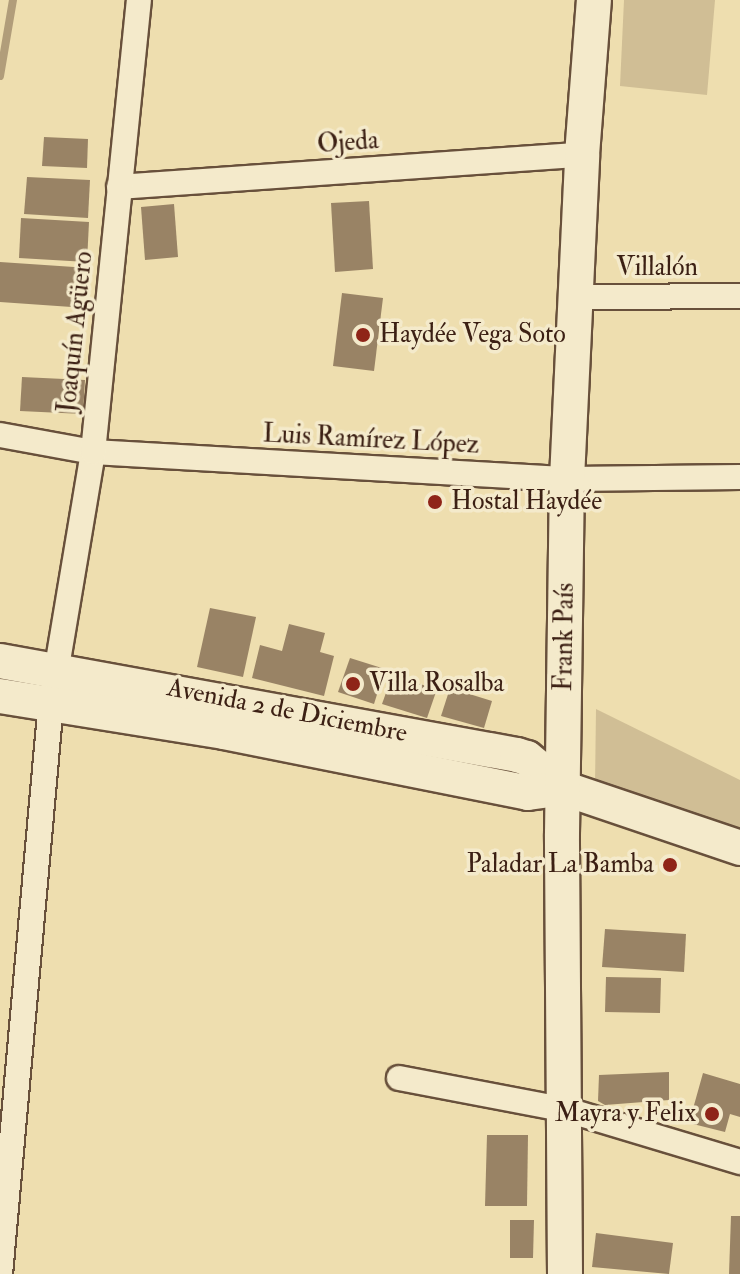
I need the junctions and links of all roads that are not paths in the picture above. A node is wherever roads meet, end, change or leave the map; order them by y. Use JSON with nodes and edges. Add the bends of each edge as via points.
{"nodes":[{"id":1,"x":139,"y":0,"type":"edge"},
{"id":2,"x":594,"y":0,"type":"edge"},
{"id":3,"x":582,"y":155,"type":"junction"},
{"id":4,"x":119,"y":187,"type":"junction"},
{"id":5,"x":740,"y":296,"type":"edge"},
{"id":6,"x":575,"y":297,"type":"junction"},
{"id":7,"x":0,"y":435,"type":"edge"},
{"id":8,"x":93,"y":452,"type":"junction"},
{"id":9,"x":740,"y":477,"type":"edge"},
{"id":10,"x":567,"y":479,"type":"junction"},
{"id":11,"x":0,"y":661,"type":"edge"},
{"id":12,"x":49,"y":668,"type":"junction"},
{"id":13,"x":28,"y":700,"type":"edge"},
{"id":14,"x":563,"y":741,"type":"junction"},
{"id":15,"x":527,"y":758,"type":"junction"},
{"id":16,"x":563,"y":788,"type":"junction"},
{"id":17,"x":528,"y":793,"type":"junction"},
{"id":18,"x":562,"y":834,"type":"junction"},
{"id":19,"x":740,"y":848,"type":"edge"},
{"id":20,"x":399,"y":1078,"type":"dead end"},
{"id":21,"x":567,"y":1110,"type":"junction"},
{"id":22,"x":740,"y":1162,"type":"edge"},
{"id":23,"x":0,"y":1274,"type":"edge"},
{"id":24,"x":565,"y":1274,"type":"edge"}],
"edges":[{"from":1,"to":4,"type":"street","name":"Joaquín Agüero"},
{"from":2,"to":3,"type":"main road","name":"Frank País"},
{"from":3,"to":4,"type":"street","name":"Ojeda"},
{"from":3,"to":6,"type":"main road","name":"Frank País"},
{"from":4,"to":8,"type":"street","name":"Joaquín Agüero"},
{"from":5,"to":6,"type":"street","name":"Villalón"},
{"from":6,"to":10,"type":"main road","name":"Frank País"},
{"from":7,"to":8,"type":"street","name":"Luis Ramírez López"},
{"from":8,"to":10,"type":"street","name":"Luis Ramírez López"},
{"from":8,"to":12,"type":"street","name":"Joaquín Agüero"},
{"from":9,"to":10,"type":"street","name":"Luis Ramírez López"},
{"from":10,"to":14,"type":"main road","name":"Frank País"},
{"from":11,"to":12,"type":"main road","name":"Avenida 2 de Diciembre"},
{"from":12,"to":13,"type":"street","name":"Joaquín Agüero"},
{"from":12,"to":15,"type":"main road","name":"Avenida 2 de Diciembre"},
{"from":13,"to":17,"type":"main road","name":"Avenida 2 de Diciembre","via":[[224,732]]},
{"from":13,"to":23,"type":"street","name":"Joaquín Agüero"},
{"from":14,"to":15,"type":"main road"},
{"from":14,"to":16,"type":"main road","name":"Frank País"},
{"from":15,"to":16,"type":"main road","name":"Avenida 2 de Diciembre"},
{"from":16,"to":17,"type":"main road","name":"Avenida 2 de Diciembre"},
{"from":16,"to":18,"type":"main road","name":"Frank País"},
{"from":16,"to":19,"type":"main road","name":"Avenida 2 de Diciembre"},
{"from":17,"to":18,"type":"main road","via":[[549,806]]},
{"from":18,"to":21,"type":"main road","name":"Frank País"},
{"from":20,"to":21,"type":"street"},
{"from":21,"to":22,"type":"street"},
{"from":21,"to":24,"type":"main road","name":"Frank País"}]}
